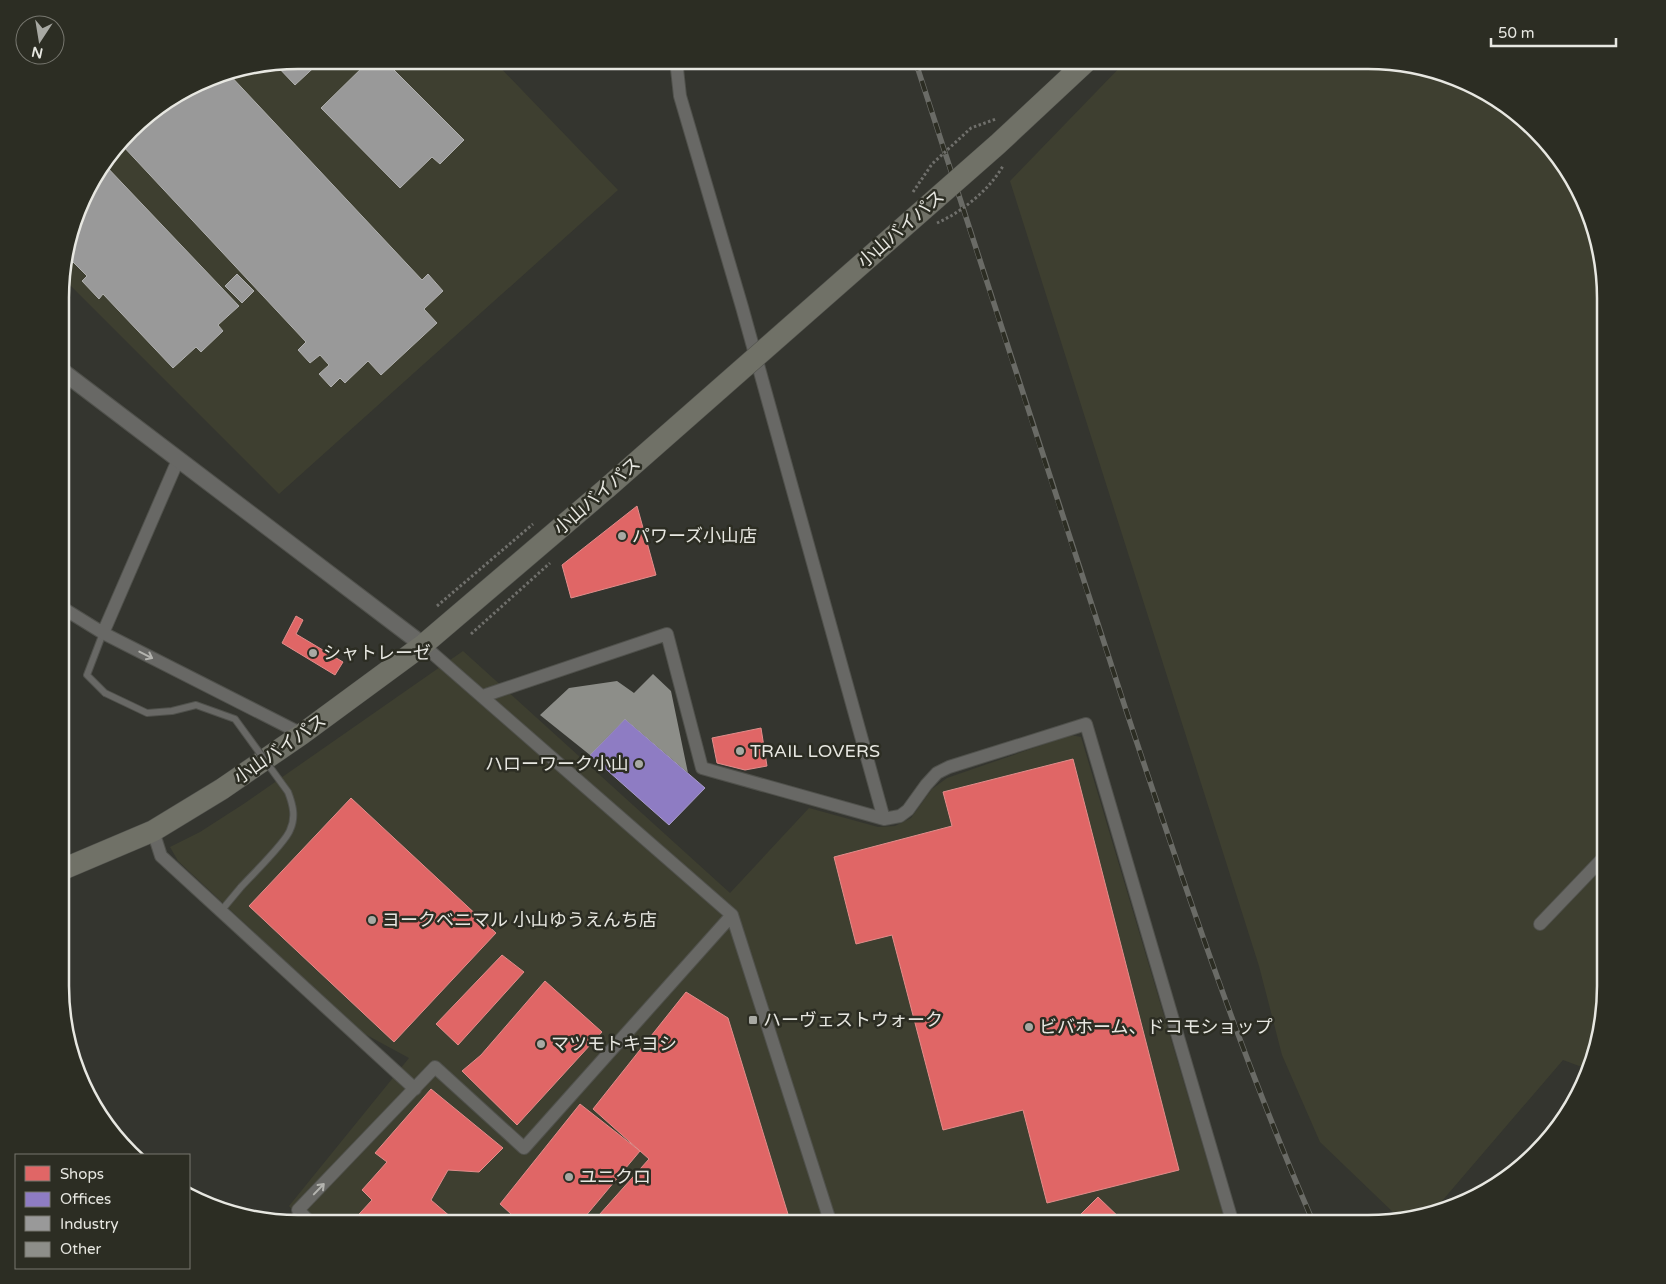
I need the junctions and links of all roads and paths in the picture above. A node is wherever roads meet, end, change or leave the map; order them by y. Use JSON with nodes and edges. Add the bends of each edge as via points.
{"nodes":[{"id":1,"x":677,"y":69,"type":"edge"},
{"id":2,"x":1078,"y":69,"type":"edge"},
{"id":3,"x":69,"y":376,"type":"edge"},
{"id":4,"x":178,"y":460,"type":"junction"},
{"id":5,"x":69,"y":612,"type":"edge"},
{"id":6,"x":102,"y":633,"type":"junction"},
{"id":7,"x":423,"y":645,"type":"junction"},
{"id":8,"x":484,"y":696,"type":"junction"},
{"id":9,"x":302,"y":734,"type":"junction"},
{"id":10,"x":884,"y":819,"type":"junction"},
{"id":11,"x":153,"y":831,"type":"junction"},
{"id":12,"x":1597,"y":864,"type":"edge"},
{"id":13,"x":69,"y":867,"type":"edge"},
{"id":14,"x":221,"y":911,"type":"junction"},
{"id":15,"x":732,"y":915,"type":"junction"},
{"id":16,"x":1540,"y":924,"type":"dead end"},
{"id":17,"x":415,"y":1089,"type":"junction"},
{"id":18,"x":303,"y":1215,"type":"edge"},
{"id":19,"x":828,"y":1215,"type":"edge"},
{"id":20,"x":1230,"y":1215,"type":"edge"}],
"edges":[{"from":1,"to":10,"type":"street","via":[[680,96]]},
{"from":2,"to":7,"type":"highway","name":"小山バイパス","bridge":true,"via":[[998,144],[607,488]]},
{"from":3,"to":4,"type":"street"},
{"from":4,"to":6,"type":"street"},
{"from":4,"to":7,"type":"street"},
{"from":5,"to":6,"type":"street"},
{"from":6,"to":9,"type":"street","one_way":true},
{"from":6,"to":14,"type":"lane","bridge":true,"via":[[87,675],[105,693],[147,713],[196,705],[235,719],[288,792],[293,805],[290,832]]},
{"from":7,"to":8,"type":"street"},
{"from":7,"to":9,"type":"highway","name":"小山バイパス"},
{"from":8,"to":10,"type":"street","via":[[667,634],[702,768]]},
{"from":8,"to":15,"type":"street"},
{"from":9,"to":11,"type":"highway","name":"小山バイパス"},
{"from":10,"to":20,"type":"street","via":[[900,816],[908,810],[937,773],[949,767],[1086,724]]},
{"from":11,"to":13,"type":"highway","name":"小山バイパス"},
{"from":11,"to":14,"type":"street","via":[[161,856]]},
{"from":12,"to":16,"type":"street"},
{"from":14,"to":17,"type":"street"},
{"from":15,"to":17,"type":"street","via":[[524,1148],[435,1067]]},
{"from":15,"to":19,"type":"street"},
{"from":18,"to":17,"type":"street","one_way":true,"via":[[298,1210]]}]}
